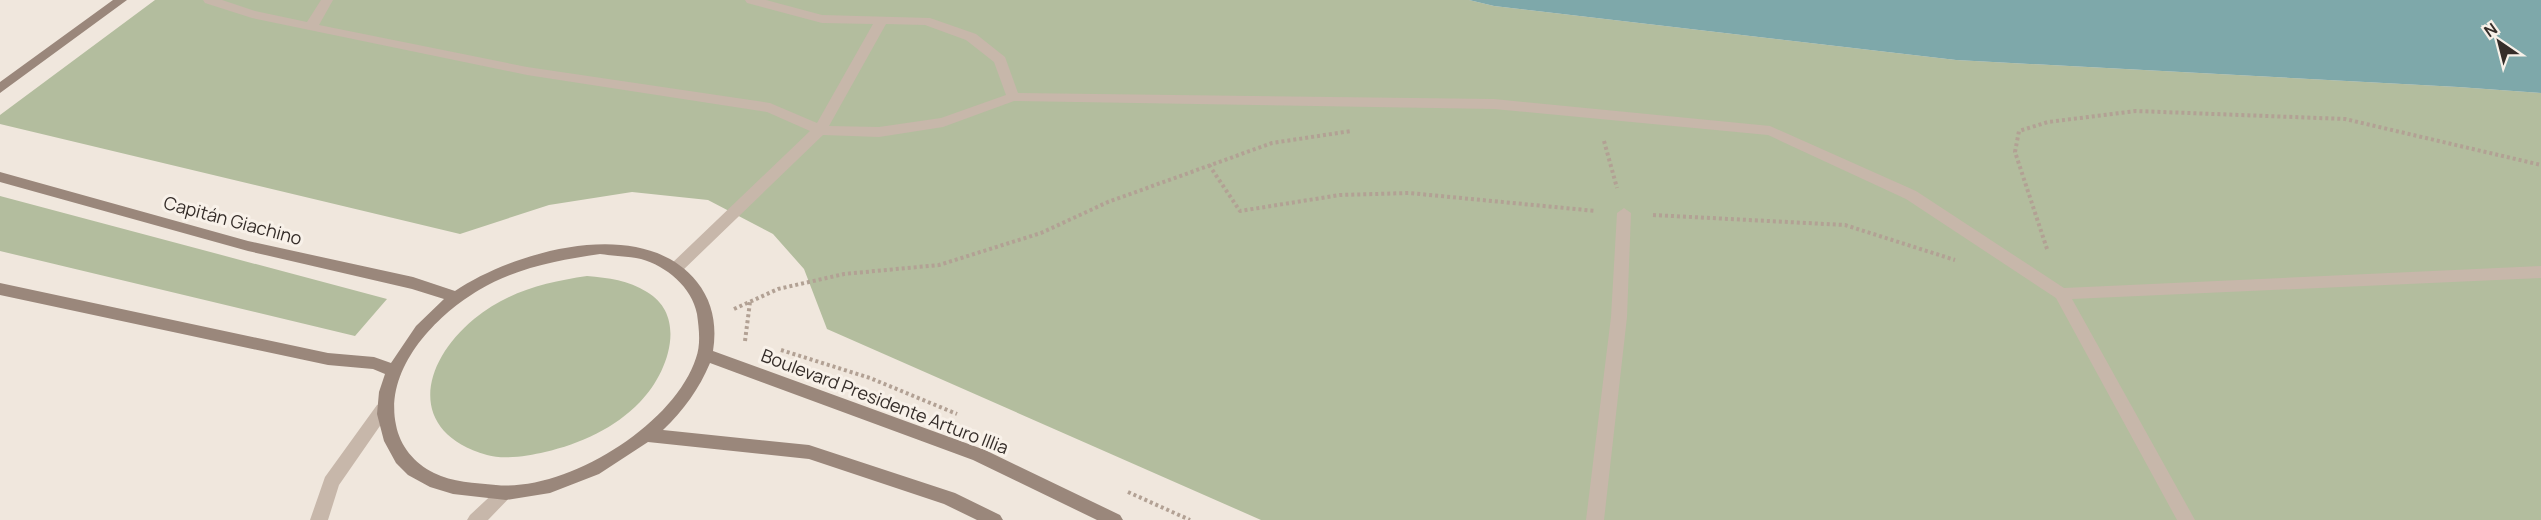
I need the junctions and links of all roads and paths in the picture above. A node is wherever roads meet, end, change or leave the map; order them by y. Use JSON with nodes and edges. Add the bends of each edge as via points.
{"nodes":[{"id":1,"x":121,"y":0,"type":"edge"},
{"id":2,"x":209,"y":0,"type":"edge"},
{"id":3,"x":327,"y":0,"type":"edge"},
{"id":4,"x":751,"y":0,"type":"edge"},
{"id":5,"x":882,"y":20,"type":"junction"},
{"id":6,"x":311,"y":27,"type":"junction"},
{"id":7,"x":0,"y":89,"type":"edge"},
{"id":8,"x":1013,"y":97,"type":"junction"},
{"id":9,"x":820,"y":130,"type":"junction"},
{"id":10,"x":1358,"y":130,"type":"dead end"},
{"id":11,"x":1600,"y":135,"type":"dead end"},
{"id":12,"x":1209,"y":165,"type":"junction"},
{"id":13,"x":2541,"y":165,"type":"edge"},
{"id":14,"x":0,"y":177,"type":"edge"},
{"id":15,"x":1624,"y":213,"type":"junction"},
{"id":16,"x":1959,"y":261,"type":"dead end"},
{"id":17,"x":675,"y":269,"type":"junction"},
{"id":18,"x":2541,"y":272,"type":"edge"},
{"id":19,"x":0,"y":289,"type":"edge"},
{"id":20,"x":2061,"y":294,"type":"junction"},
{"id":21,"x":456,"y":297,"type":"junction"},
{"id":22,"x":708,"y":320,"type":"junction"},
{"id":23,"x":706,"y":355,"type":"junction"},
{"id":24,"x":393,"y":370,"type":"junction"},
{"id":25,"x":383,"y":410,"type":"junction"},
{"id":26,"x":647,"y":435,"type":"junction"},
{"id":27,"x":505,"y":493,"type":"junction"},
{"id":28,"x":319,"y":520,"type":"edge"},
{"id":29,"x":476,"y":520,"type":"edge"},
{"id":30,"x":994,"y":520,"type":"edge"},
{"id":31,"x":1114,"y":520,"type":"edge"},
{"id":32,"x":1595,"y":520,"type":"edge"},
{"id":33,"x":2186,"y":520,"type":"edge"}],
"edges":[{"from":1,"to":7,"type":"main road"},
{"from":2,"to":6,"type":"street"},
{"from":3,"to":6,"type":"street"},
{"from":4,"to":5,"type":"street","via":[[822,19]]},
{"from":5,"to":8,"type":"street","via":[[926,21],[971,37],[1000,60]]},
{"from":5,"to":9,"type":"street"},
{"from":6,"to":9,"type":"street","via":[[527,71],[770,108]]},
{"from":8,"to":9,"type":"street","via":[[943,122],[879,132]]},
{"from":8,"to":20,"type":"street","via":[[1494,104],[1770,131],[1911,195]]},
{"from":9,"to":17,"type":"street"},
{"from":10,"to":12,"type":"path","via":[[1272,143]]},
{"from":11,"to":15,"type":"path","via":[[1606,143]]},
{"from":12,"to":15,"type":"path","via":[[1240,211],[1340,195],[1409,193]]},
{"from":12,"to":22,"type":"path","via":[[1108,202],[1041,233],[939,265],[844,274],[789,287]]},
{"from":13,"to":20,"type":"path","via":[[2345,119],[2136,111],[2048,122],[2019,131],[2015,152]]},
{"from":14,"to":21,"type":"main road","name":"Capitán Giachino","via":[[248,246],[413,283]]},
{"from":15,"to":16,"type":"path","via":[[1845,225]]},
{"from":15,"to":32,"type":"street","via":[[1619,317]]},
{"from":17,"to":21,"type":"main road","via":[[644,255],[600,249],[551,255],[502,271]]},
{"from":17,"to":22,"type":"main road","via":[[698,292]]},
{"from":18,"to":20,"type":"street"},
{"from":19,"to":24,"type":"main road","via":[[328,358],[374,363]]},
{"from":20,"to":33,"type":"street"},
{"from":21,"to":24,"type":"main road","via":[[418,332]]},
{"from":22,"to":23,"type":"main road"},
{"from":23,"to":26,"type":"main road","via":[[678,405]]},
{"from":23,"to":31,"type":"main road","name":"Boulevard Presidente Arturo Illia","via":[[979,455]]},
{"from":24,"to":25,"type":"main road"},
{"from":25,"to":27,"type":"main road","via":[[390,442],[411,469],[445,486]]},
{"from":25,"to":28,"type":"street","via":[[331,482]]},
{"from":26,"to":27,"type":"main road","via":[[592,470],[538,488]]},
{"from":26,"to":30,"type":"main road","via":[[809,452],[949,498]]},
{"from":27,"to":29,"type":"street"}]}
